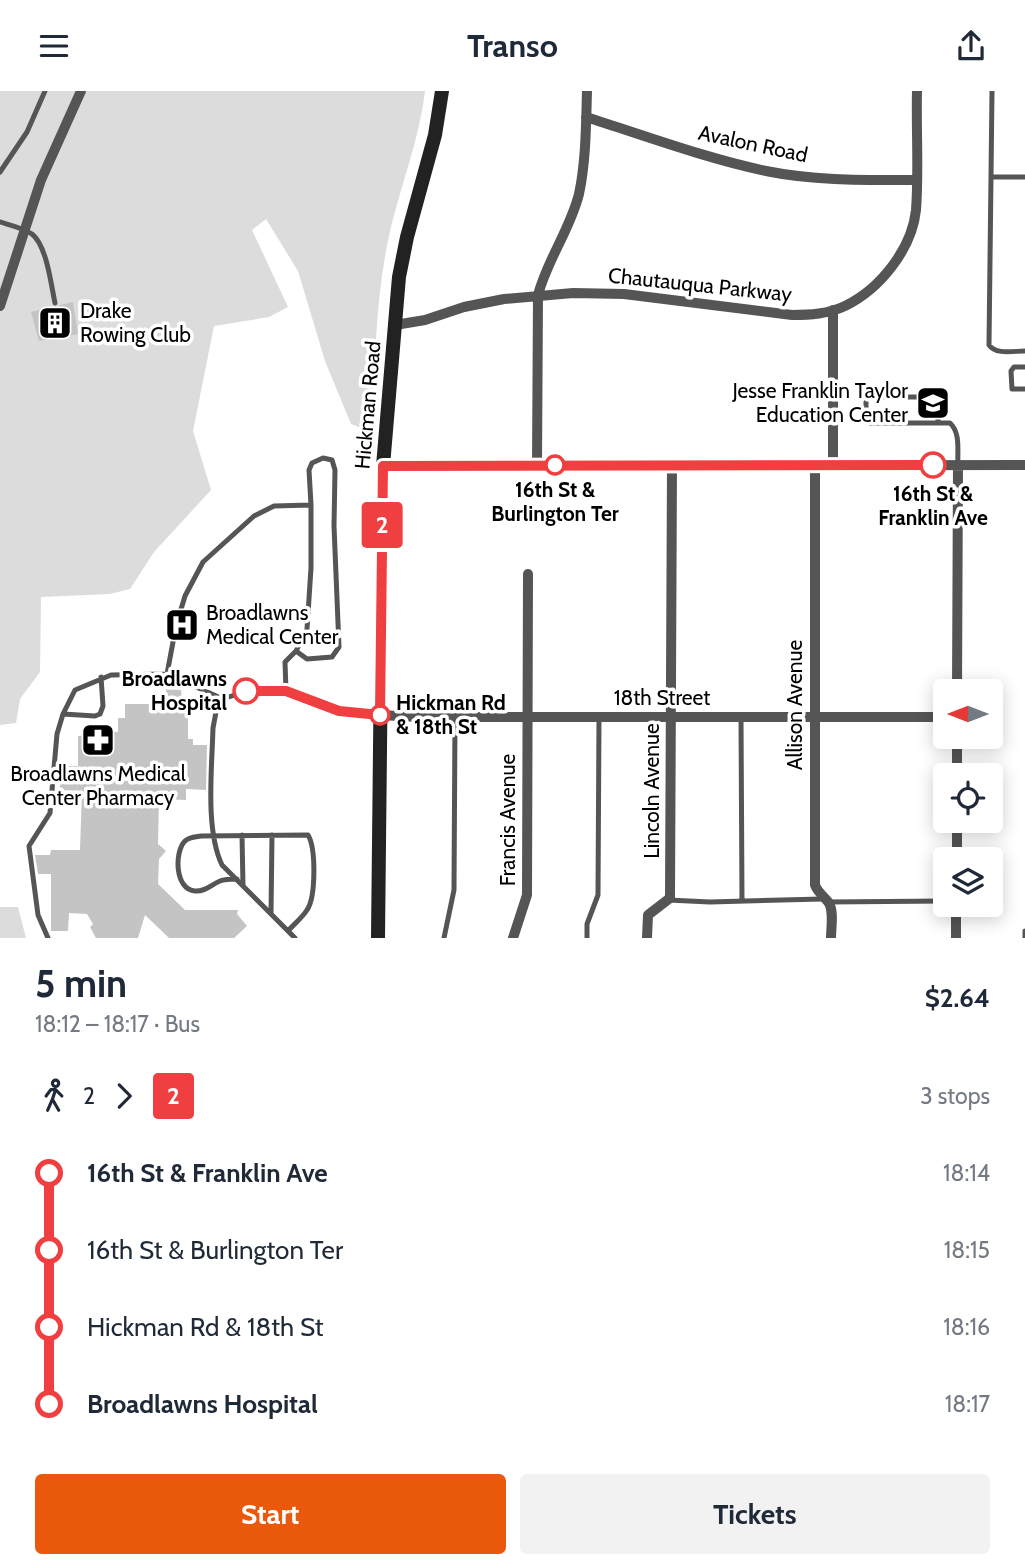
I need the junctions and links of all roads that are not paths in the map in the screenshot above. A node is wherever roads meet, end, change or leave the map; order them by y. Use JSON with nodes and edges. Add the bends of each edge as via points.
{"nodes":[{"id":1,"x":45,"y":91,"type":"edge"},
{"id":2,"x":81,"y":91,"type":"edge"},
{"id":3,"x":442,"y":91,"type":"edge"},
{"id":4,"x":587,"y":91,"type":"edge"},
{"id":5,"x":917,"y":91,"type":"edge"},
{"id":6,"x":992,"y":91,"type":"edge"},
{"id":7,"x":586,"y":117,"type":"junction"},
{"id":8,"x":0,"y":172,"type":"edge"},
{"id":9,"x":991,"y":177,"type":"junction"},
{"id":10,"x":1025,"y":177,"type":"edge"},
{"id":11,"x":916,"y":180,"type":"junction"},
{"id":12,"x":0,"y":222,"type":"edge"},
{"id":13,"x":25,"y":230,"type":"junction"},
{"id":14,"x":538,"y":295,"type":"junction"},
{"id":15,"x":55,"y":303,"type":"dead end"},
{"id":16,"x":0,"y":306,"type":"edge"},
{"id":17,"x":833,"y":310,"type":"junction"},
{"id":18,"x":395,"y":325,"type":"junction"},
{"id":19,"x":1025,"y":351,"type":"edge"},
{"id":20,"x":1025,"y":367,"type":"edge"},
{"id":21,"x":1025,"y":389,"type":"edge"},
{"id":22,"x":938,"y":422,"type":"junction"},
{"id":23,"x":537,"y":465,"type":"junction"},
{"id":24,"x":672,"y":465,"type":"junction"},
{"id":25,"x":815,"y":465,"type":"junction"},
{"id":26,"x":833,"y":465,"type":"junction"},
{"id":27,"x":958,"y":465,"type":"junction"},
{"id":28,"x":1025,"y":465,"type":"edge"},
{"id":29,"x":383,"y":466,"type":"junction"},
{"id":30,"x":311,"y":505,"type":"junction"},
{"id":31,"x":528,"y":574,"type":"dead end"},
{"id":32,"x":296,"y":650,"type":"junction"},
{"id":33,"x":167,"y":674,"type":"junction"},
{"id":34,"x":101,"y":677,"type":"junction"},
{"id":35,"x":957,"y":679,"type":"edge"},
{"id":36,"x":286,"y":691,"type":"junction"},
{"id":37,"x":223,"y":699,"type":"junction"},
{"id":38,"x":63,"y":714,"type":"junction"},
{"id":39,"x":380,"y":715,"type":"junction"},
{"id":40,"x":455,"y":717,"type":"junction"},
{"id":41,"x":528,"y":717,"type":"junction"},
{"id":42,"x":599,"y":717,"type":"junction"},
{"id":43,"x":671,"y":717,"type":"junction"},
{"id":44,"x":741,"y":717,"type":"junction"},
{"id":45,"x":814,"y":717,"type":"junction"},
{"id":46,"x":933,"y":717,"type":"edge"},
{"id":47,"x":242,"y":835,"type":"junction"},
{"id":48,"x":272,"y":835,"type":"junction"},
{"id":49,"x":212,"y":836,"type":"junction"},
{"id":50,"x":237,"y":879,"type":"junction"},
{"id":51,"x":243,"y":886,"type":"junction"},
{"id":52,"x":668,"y":900,"type":"junction"},
{"id":53,"x":742,"y":901,"type":"junction"},
{"id":54,"x":826,"y":901,"type":"junction"},
{"id":55,"x":933,"y":901,"type":"edge"},
{"id":56,"x":271,"y":913,"type":"junction"},
{"id":57,"x":956,"y":917,"type":"edge"},
{"id":58,"x":288,"y":931,"type":"junction"},
{"id":59,"x":1025,"y":931,"type":"edge"},
{"id":60,"x":48,"y":938,"type":"edge"},
{"id":61,"x":295,"y":938,"type":"edge"},
{"id":62,"x":378,"y":938,"type":"edge"},
{"id":63,"x":444,"y":938,"type":"edge"},
{"id":64,"x":513,"y":938,"type":"edge"},
{"id":65,"x":587,"y":938,"type":"edge"},
{"id":66,"x":647,"y":938,"type":"edge"},
{"id":67,"x":831,"y":938,"type":"edge"},
{"id":68,"x":956,"y":938,"type":"edge"},
{"id":69,"x":1025,"y":938,"type":"edge"}],
"edges":[{"from":1,"to":8,"type":"lane","via":[[27,132]]},
{"from":2,"to":13,"type":"street","via":[[41,180]]},
{"from":3,"to":18,"type":"main road","name":"Hickman Road","via":[[407,237]]},
{"from":4,"to":7,"type":"street"},
{"from":5,"to":11,"type":"street","name":"Chautauqua Parkway"},
{"from":6,"to":9,"type":"lane"},
{"from":7,"to":11,"type":"street","name":"Avalon Road","via":[[769,171],[823,178]]},
{"from":7,"to":14,"type":"street","via":[[579,194]]},
{"from":9,"to":10,"type":"lane"},
{"from":9,"to":19,"type":"lane","via":[[989,345],[997,351]]},
{"from":11,"to":17,"type":"street","name":"Chautauqua Parkway","via":[[916,212],[895,262],[864,294]]},
{"from":12,"to":13,"type":"lane"},
{"from":13,"to":15,"type":"lane","via":[[38,241]]},
{"from":13,"to":16,"type":"street"},
{"from":14,"to":17,"type":"street","name":"Chautauqua Parkway","via":[[624,295],[792,315]]},
{"from":14,"to":18,"type":"street","name":"Chautauqua Parkway"},
{"from":14,"to":23,"type":"street"},
{"from":17,"to":26,"type":"street"},
{"from":18,"to":29,"type":"main road","name":"Hickman Road"},
{"from":20,"to":21,"type":"lane","via":[[1011,371],[1012,389]]},
{"from":22,"to":22,"type":"lane","via":[[868,422],[866,400],[935,397]]},
{"from":22,"to":27,"type":"lane","via":[[950,423],[956,430]]},
{"from":23,"to":24,"type":"street"},
{"from":23,"to":29,"type":"street"},
{"from":24,"to":25,"type":"street"},
{"from":24,"to":43,"type":"street","name":"Lincoln Avenue"},
{"from":25,"to":26,"type":"street"},
{"from":25,"to":45,"type":"street","name":"Allison Avenue"},
{"from":26,"to":27,"type":"street"},
{"from":27,"to":28,"type":"street"},
{"from":27,"to":35,"type":"street"},
{"from":29,"to":39,"type":"main road","name":"Hickman Road"},
{"from":30,"to":32,"type":"lane","via":[[307,629]]},
{"from":30,"to":32,"type":"lane","via":[[312,463],[332,460],[339,647],[332,657],[307,659]]},
{"from":30,"to":33,"type":"lane","via":[[274,506],[254,516],[203,562],[185,596]]},
{"from":31,"to":41,"type":"street","name":"Francis Avenue"},
{"from":32,"to":36,"type":"lane","via":[[285,662]]},
{"from":33,"to":34,"type":"lane"},
{"from":33,"to":37,"type":"lane"},
{"from":34,"to":38,"type":"lane","via":[[75,690]]},
{"from":34,"to":38,"type":"lane","via":[[100,714]]},
{"from":36,"to":37,"type":"lane","via":[[246,691]]},
{"from":36,"to":39,"type":"lane","via":[[339,711]]},
{"from":37,"to":49,"type":"lane","via":[[213,728]]},
{"from":38,"to":60,"type":"lane","via":[[50,814],[29,846],[38,915]]},
{"from":39,"to":40,"type":"street","name":"18th Street"},
{"from":39,"to":62,"type":"main road","name":"Hickman Road"},
{"from":40,"to":41,"type":"street","name":"18th Street"},
{"from":40,"to":63,"type":"lane","via":[[454,890]]},
{"from":41,"to":42,"type":"street","name":"18th Street"},
{"from":41,"to":64,"type":"street","name":"Francis Avenue","via":[[527,895]]},
{"from":42,"to":43,"type":"street","name":"18th Street"},
{"from":42,"to":65,"type":"lane","via":[[598,895]]},
{"from":43,"to":44,"type":"street","name":"18th Street"},
{"from":43,"to":52,"type":"street","name":"Lincoln Avenue"},
{"from":44,"to":45,"type":"street","name":"18th Street"},
{"from":44,"to":53,"type":"lane"},
{"from":45,"to":46,"type":"street","name":"18th Street"},
{"from":45,"to":54,"type":"street","name":"Allison Avenue","via":[[815,885]]},
{"from":47,"to":48,"type":"lane"},
{"from":47,"to":49,"type":"lane"},
{"from":47,"to":51,"type":"lane"},
{"from":48,"to":56,"type":"lane"},
{"from":48,"to":58,"type":"lane","via":[[308,835],[313,842],[313,893],[308,909]]},
{"from":49,"to":50,"type":"lane","via":[[222,865]]},
{"from":49,"to":50,"type":"lane","via":[[184,842],[181,883],[197,891]]},
{"from":50,"to":51,"type":"lane"},
{"from":51,"to":56,"type":"lane"},
{"from":52,"to":53,"type":"lane"},
{"from":52,"to":66,"type":"street","via":[[648,915]]},
{"from":53,"to":54,"type":"lane"},
{"from":54,"to":55,"type":"lane"},
{"from":54,"to":67,"type":"street","name":"Allison Avenue","via":[[831,910]]},
{"from":56,"to":58,"type":"lane"},
{"from":57,"to":68,"type":"street"},
{"from":58,"to":61,"type":"lane"},
{"from":59,"to":69,"type":"lane"}]}
